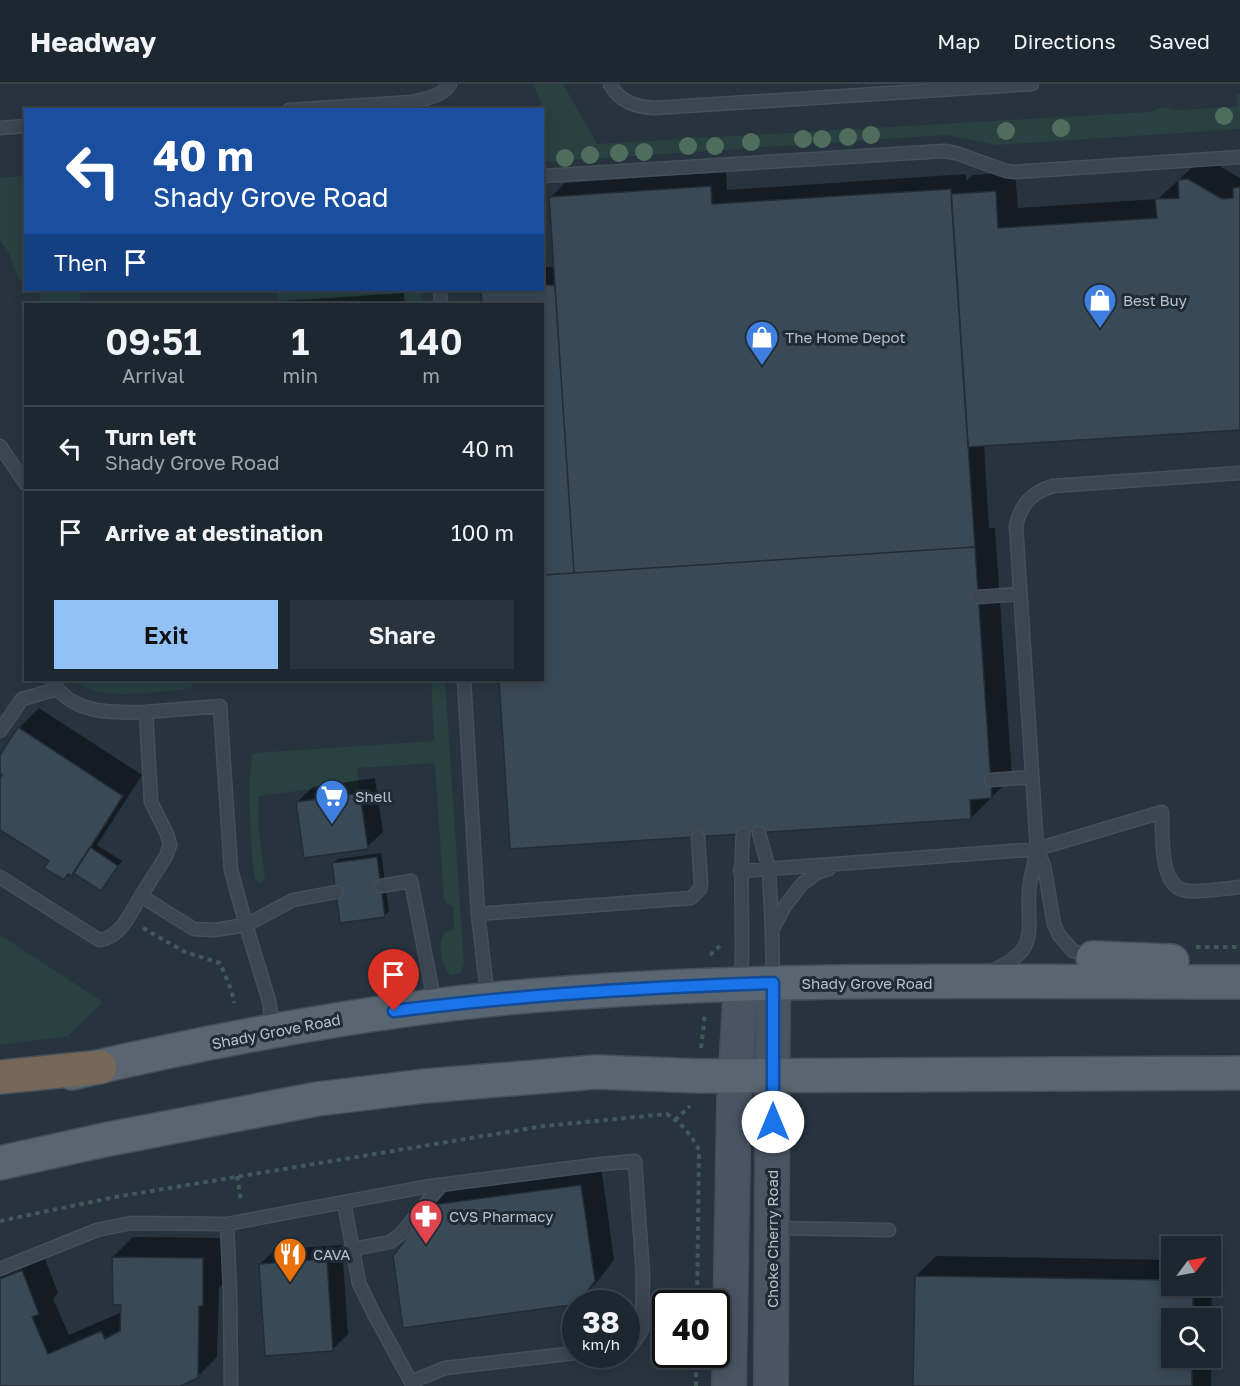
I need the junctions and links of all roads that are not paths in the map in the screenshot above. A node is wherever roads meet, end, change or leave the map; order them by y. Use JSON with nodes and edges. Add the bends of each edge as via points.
{"nodes":[{"id":1,"x":450,"y":84,"type":"edge"},
{"id":2,"x":610,"y":84,"type":"edge"},
{"id":3,"x":1032,"y":84,"type":"edge"},
{"id":4,"x":320,"y":108,"type":"edge"},
{"id":5,"x":24,"y":126,"type":"edge"},
{"id":6,"x":0,"y":128,"type":"edge"},
{"id":7,"x":1240,"y":157,"type":"edge"},
{"id":8,"x":544,"y":176,"type":"edge"},
{"id":9,"x":0,"y":446,"type":"edge"},
{"id":10,"x":1240,"y":473,"type":"edge"},
{"id":11,"x":24,"y":481,"type":"edge"},
{"id":12,"x":1020,"y":594,"type":"junction"},
{"id":13,"x":978,"y":597,"type":"dead end"},
{"id":14,"x":464,"y":681,"type":"edge"},
{"id":15,"x":54,"y":684,"type":"edge"},
{"id":16,"x":146,"y":712,"type":"junction"},
{"id":17,"x":0,"y":731,"type":"edge"},
{"id":18,"x":1032,"y":777,"type":"junction"},
{"id":19,"x":991,"y":780,"type":"dead end"},
{"id":20,"x":759,"y":833,"type":"dead end"},
{"id":21,"x":743,"y":834,"type":"dead end"},
{"id":22,"x":698,"y":837,"type":"dead end"},
{"id":23,"x":1037,"y":849,"type":"junction"},
{"id":24,"x":842,"y":864,"type":"junction"},
{"id":25,"x":769,"y":869,"type":"junction"},
{"id":26,"x":740,"y":871,"type":"junction"},
{"id":27,"x":0,"y":877,"type":"edge"},
{"id":28,"x":381,"y":886,"type":"dead end"},
{"id":29,"x":1240,"y":887,"type":"edge"},
{"id":30,"x":336,"y":892,"type":"dead end"},
{"id":31,"x":141,"y":896,"type":"junction"},
{"id":32,"x":478,"y":914,"type":"junction"},
{"id":33,"x":246,"y":925,"type":"junction"},
{"id":34,"x":772,"y":930,"type":"junction"},
{"id":35,"x":1093,"y":958,"type":"joint"},
{"id":36,"x":1240,"y":965,"type":"edge"},
{"id":37,"x":963,"y":982,"type":"junction"},
{"id":38,"x":1240,"y":982,"type":"edge"},
{"id":39,"x":773,"y":983,"type":"junction"},
{"id":40,"x":741,"y":984,"type":"junction"},
{"id":41,"x":488,"y":1000,"type":"junction"},
{"id":42,"x":435,"y":1006,"type":"junction"},
{"id":43,"x":273,"y":1030,"type":"junction"},
{"id":44,"x":100,"y":1066,"type":"junction"},
{"id":45,"x":1240,"y":1073,"type":"edge"},
{"id":46,"x":773,"y":1074,"type":"junction"},
{"id":47,"x":735,"y":1075,"type":"junction"},
{"id":48,"x":0,"y":1077,"type":"edge"},
{"id":49,"x":0,"y":1090,"type":"edge"},
{"id":50,"x":0,"y":1163,"type":"edge"},
{"id":51,"x":441,"y":1185,"type":"junction"},
{"id":52,"x":344,"y":1202,"type":"junction"},
{"id":53,"x":227,"y":1224,"type":"junction"},
{"id":54,"x":773,"y":1228,"type":"junction"},
{"id":55,"x":889,"y":1230,"type":"dead end"},
{"id":56,"x":353,"y":1249,"type":"junction"},
{"id":57,"x":0,"y":1269,"type":"edge"},
{"id":58,"x":640,"y":1333,"type":"edge"},
{"id":59,"x":562,"y":1355,"type":"edge"},
{"id":60,"x":412,"y":1384,"type":"edge"},
{"id":61,"x":231,"y":1386,"type":"edge"},
{"id":62,"x":729,"y":1386,"type":"edge"},
{"id":63,"x":771,"y":1386,"type":"edge"}],
"edges":[{"from":1,"to":4,"type":"lane","via":[[430,98],[412,102]]},
{"from":2,"to":3,"type":"lane","via":[[623,100],[655,108]]},
{"from":5,"to":6,"type":"lane"},
{"from":7,"to":8,"type":"lane","via":[[1014,172],[944,151]]},
{"from":9,"to":11,"type":"lane"},
{"from":10,"to":12,"type":"lane","via":[[1053,486],[1033,494],[1024,502],[1016,526]]},
{"from":12,"to":13,"type":"lane"},
{"from":12,"to":18,"type":"lane"},
{"from":14,"to":32,"type":"lane"},
{"from":15,"to":16,"type":"lane","via":[[68,699],[94,711]]},
{"from":15,"to":17,"type":"lane","via":[[22,699]]},
{"from":16,"to":31,"type":"lane","via":[[151,802],[170,845]]},
{"from":16,"to":33,"type":"lane","via":[[220,706],[231,870]]},
{"from":18,"to":19,"type":"lane"},
{"from":18,"to":23,"type":"lane"},
{"from":20,"to":25,"type":"lane"},
{"from":21,"to":26,"type":"lane"},
{"from":22,"to":32,"type":"lane","via":[[701,883],[700,890],[691,898]]},
{"from":23,"to":24,"type":"lane"},
{"from":23,"to":29,"type":"lane","via":[[1162,812],[1165,870],[1173,885],[1187,891]]},
{"from":23,"to":35,"type":"lane","via":[[1059,935],[1073,951]]},
{"from":23,"to":37,"type":"lane","via":[[1025,947],[1008,963]]},
{"from":24,"to":25,"type":"lane"},
{"from":24,"to":34,"type":"lane","via":[[802,884]]},
{"from":25,"to":26,"type":"lane"},
{"from":25,"to":34,"type":"lane"},
{"from":26,"to":40,"type":"lane"},
{"from":27,"to":31,"type":"lane","via":[[99,940],[118,933]]},
{"from":28,"to":42,"type":"lane","via":[[411,881]]},
{"from":30,"to":33,"type":"lane","via":[[292,900]]},
{"from":31,"to":33,"type":"lane","via":[[194,928],[215,930]]},
{"from":32,"to":41,"type":"lane"},
{"from":33,"to":43,"type":"lane","via":[[269,1001]]},
{"from":34,"to":39,"type":"lane"},
{"from":35,"to":36,"type":"main road"},
{"from":37,"to":38,"type":"main road","name":"Shady Grove Road"},
{"from":37,"to":39,"type":"main road","name":"Shady Grove Road"},
{"from":39,"to":40,"type":"main road","name":"Shady Grove Road"},
{"from":39,"to":46,"type":"street","name":"Choke Cherry Road"},
{"from":40,"to":41,"type":"main road","name":"Shady Grove Road"},
{"from":40,"to":47,"type":"street"},
{"from":41,"to":42,"type":"main road","name":"Shady Grove Road"},
{"from":42,"to":43,"type":"main road","name":"Shady Grove Road"},
{"from":43,"to":44,"type":"main road","name":"Shady Grove Road"},
{"from":44,"to":48,"type":"highway"},
{"from":44,"to":49,"type":"main road","name":"Shady Grove Road"},
{"from":45,"to":46,"type":"main road"},
{"from":46,"to":47,"type":"main road"},
{"from":46,"to":54,"type":"street","name":"Choke Cherry Road"},
{"from":47,"to":50,"type":"main road","via":[[596,1072],[425,1086],[317,1099]]},
{"from":47,"to":62,"type":"street"},
{"from":51,"to":52,"type":"lane"},
{"from":51,"to":56,"type":"lane","via":[[401,1234],[390,1242]]},
{"from":51,"to":58,"type":"lane","via":[[635,1161],[643,1275]]},
{"from":52,"to":53,"type":"lane"},
{"from":52,"to":56,"type":"lane"},
{"from":53,"to":57,"type":"lane","via":[[131,1223],[97,1230]]},
{"from":53,"to":61,"type":"lane"},
{"from":54,"to":55,"type":"lane"},
{"from":54,"to":63,"type":"street","name":"Choke Cherry Road"},
{"from":56,"to":60,"type":"lane","via":[[359,1283]]},
{"from":59,"to":60,"type":"lane","via":[[445,1368]]}]}
